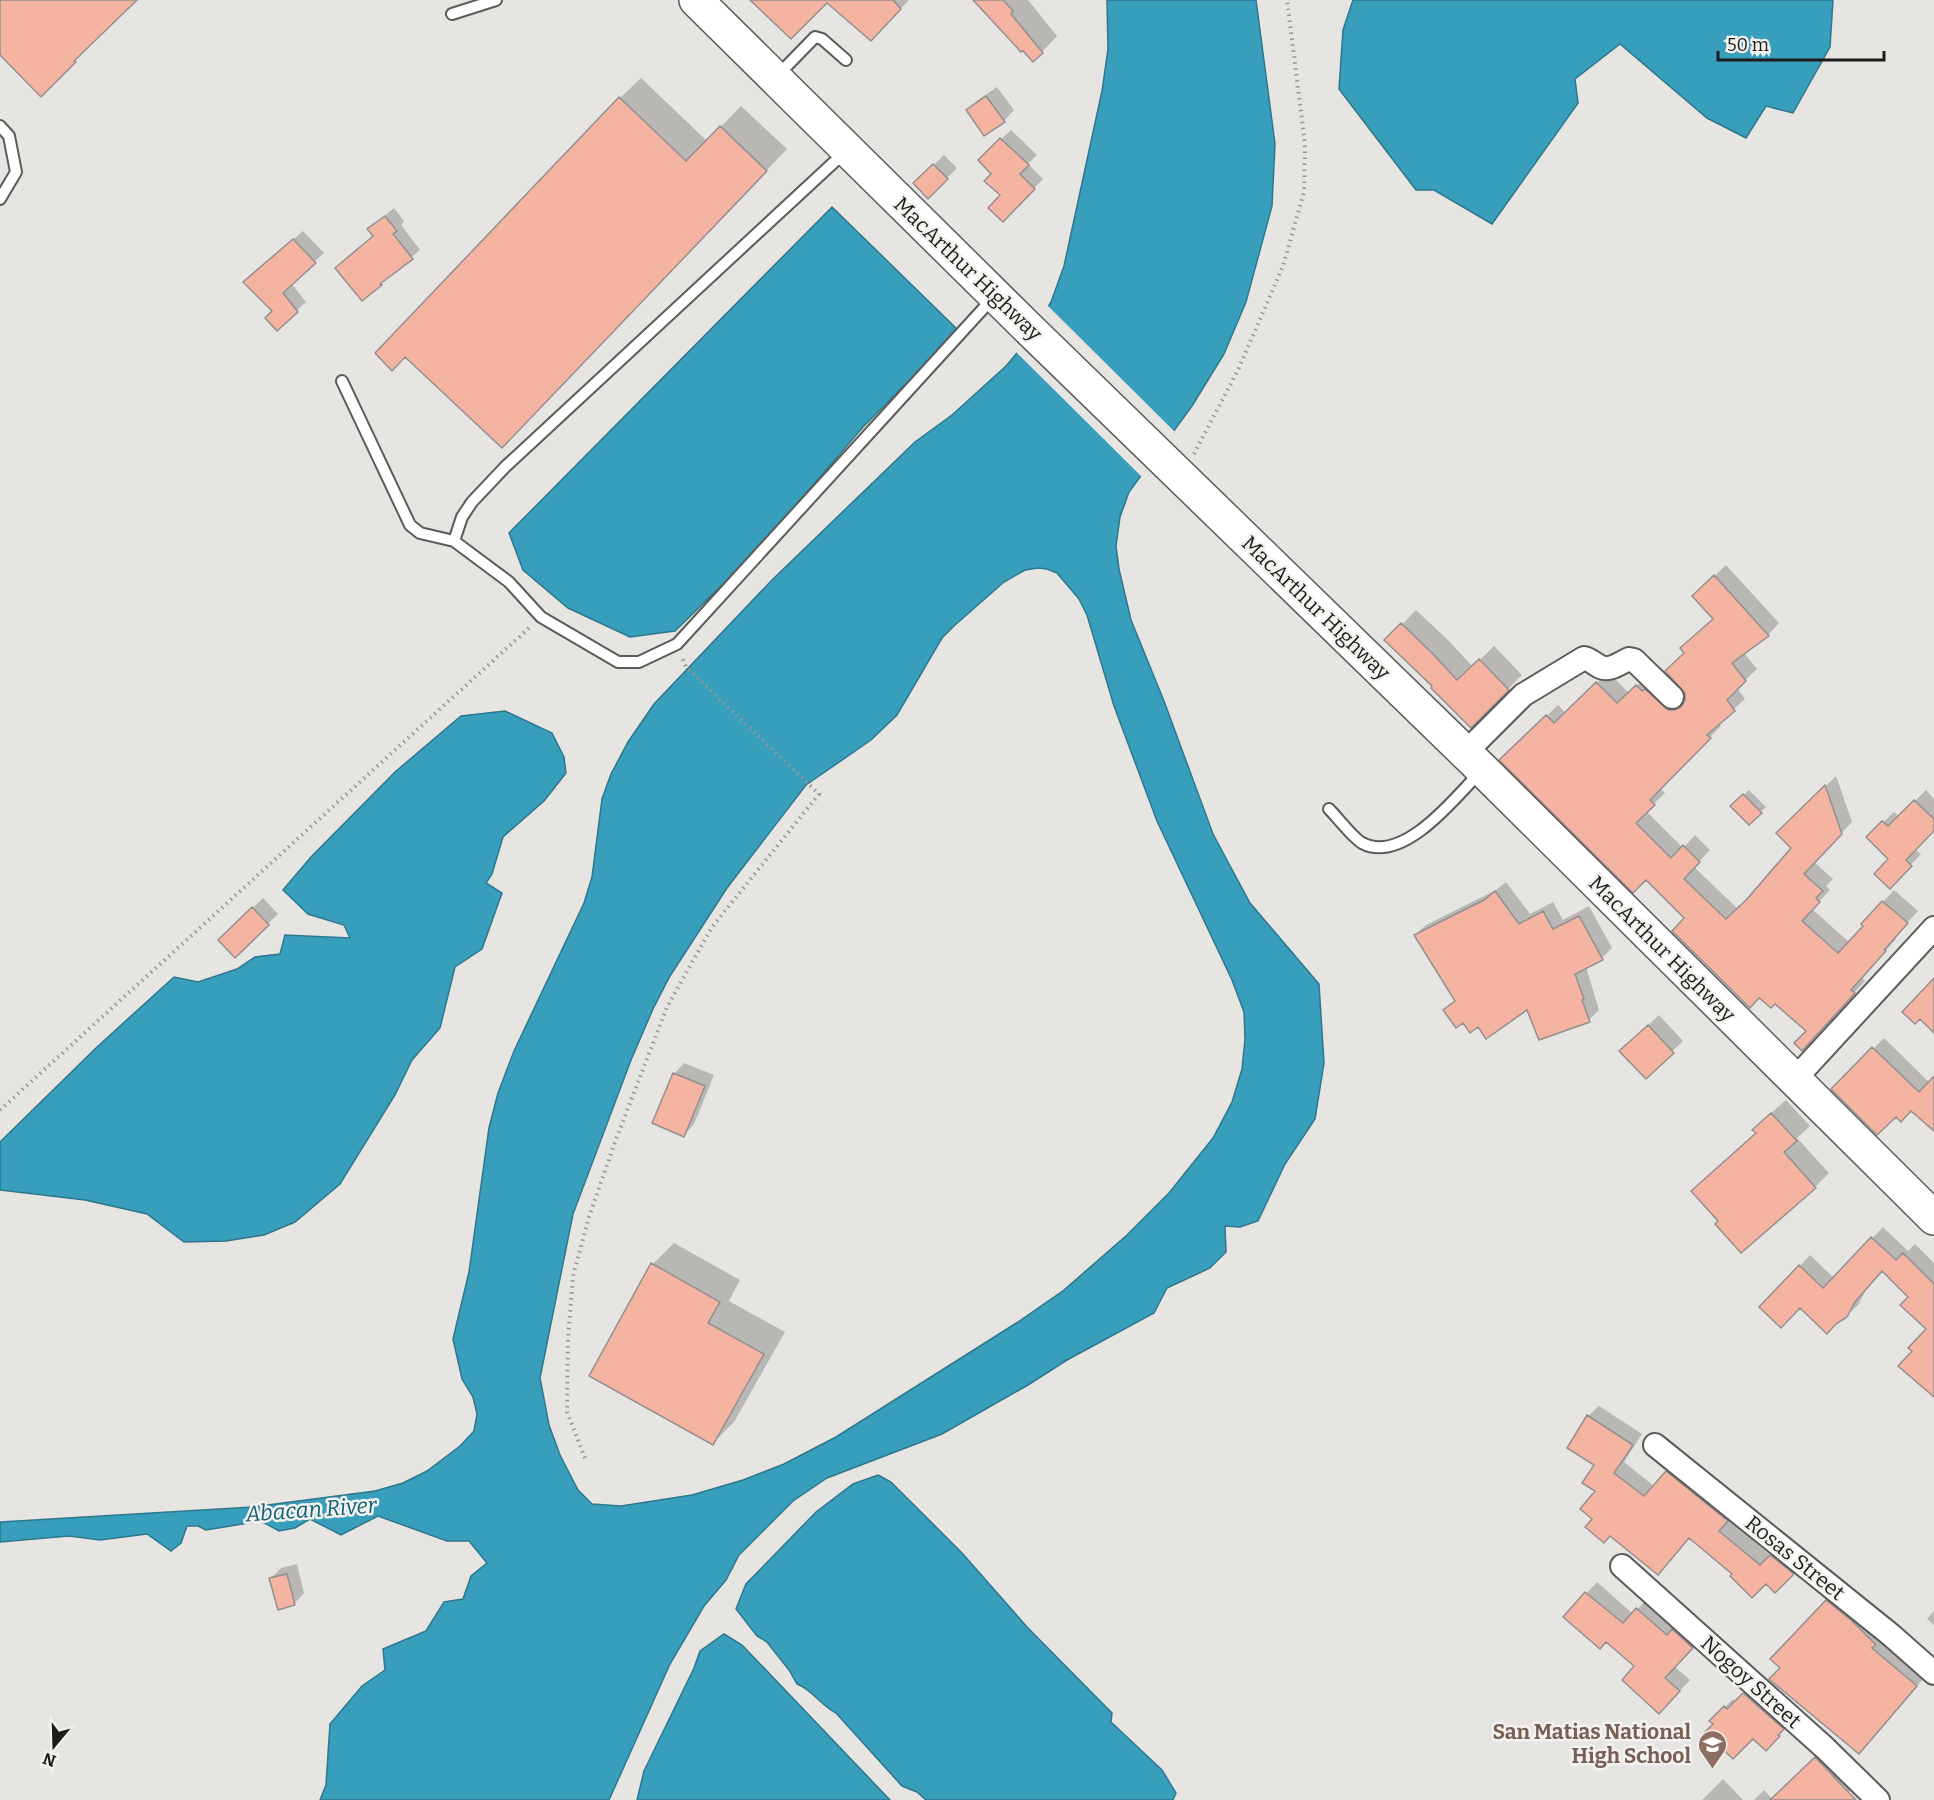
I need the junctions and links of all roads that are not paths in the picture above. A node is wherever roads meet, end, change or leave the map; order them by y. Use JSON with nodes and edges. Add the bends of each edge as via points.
{"nodes":[{"id":1,"x":496,"y":0,"type":"edge"},
{"id":2,"x":696,"y":0,"type":"edge"},
{"id":3,"x":452,"y":14,"type":"dead end"},
{"id":4,"x":846,"y":60,"type":"dead end"},
{"id":5,"x":776,"y":77,"type":"junction"},
{"id":6,"x":0,"y":126,"type":"edge"},
{"id":7,"x":847,"y":150,"type":"junction"},
{"id":8,"x":0,"y":199,"type":"edge"},
{"id":9,"x":996,"y":295,"type":"junction"},
{"id":10,"x":342,"y":381,"type":"dead end"},
{"id":11,"x":454,"y":541,"type":"junction"},
{"id":12,"x":1672,"y":697,"type":"dead end"},
{"id":13,"x":1473,"y":761,"type":"junction"},
{"id":14,"x":1329,"y":809,"type":"dead end"},
{"id":15,"x":1934,"y":928,"type":"edge"},
{"id":16,"x":1794,"y":1080,"type":"junction"},
{"id":17,"x":1934,"y":1218,"type":"edge"},
{"id":18,"x":1655,"y":1445,"type":"dead end"},
{"id":19,"x":1622,"y":1566,"type":"dead end"},
{"id":20,"x":1934,"y":1673,"type":"edge"},
{"id":21,"x":1878,"y":1800,"type":"edge"}],
"edges":[{"from":1,"to":3,"type":"lane"},
{"from":2,"to":5,"type":"highway","name":"MacArthur Highway"},
{"from":4,"to":5,"type":"lane","via":[[815,37]]},
{"from":5,"to":7,"type":"highway","name":"MacArthur Highway"},
{"from":6,"to":8,"type":"lane","via":[[9,136],[16,172]]},
{"from":7,"to":9,"type":"highway","name":"MacArthur Highway"},
{"from":7,"to":11,"type":"lane","via":[[505,467],[472,502]]},
{"from":9,"to":11,"type":"lane","via":[[677,644],[639,662],[618,662],[542,617],[509,582]]},
{"from":9,"to":13,"type":"highway","name":"MacArthur Highway"},
{"from":10,"to":11,"type":"lane","via":[[411,525],[420,533]]},
{"from":12,"to":13,"type":"street","via":[[1634,660],[1602,669],[1584,658],[1523,695]]},
{"from":13,"to":14,"type":"lane","via":[[1433,821],[1405,841],[1376,847],[1361,842]]},
{"from":13,"to":16,"type":"highway","name":"MacArthur Highway"},
{"from":15,"to":16,"type":"street"},
{"from":16,"to":17,"type":"highway","name":"MacArthur Highway"},
{"from":18,"to":20,"type":"street","name":"Rosas Street"},
{"from":19,"to":21,"type":"street","name":"Nogoy Street"}]}
